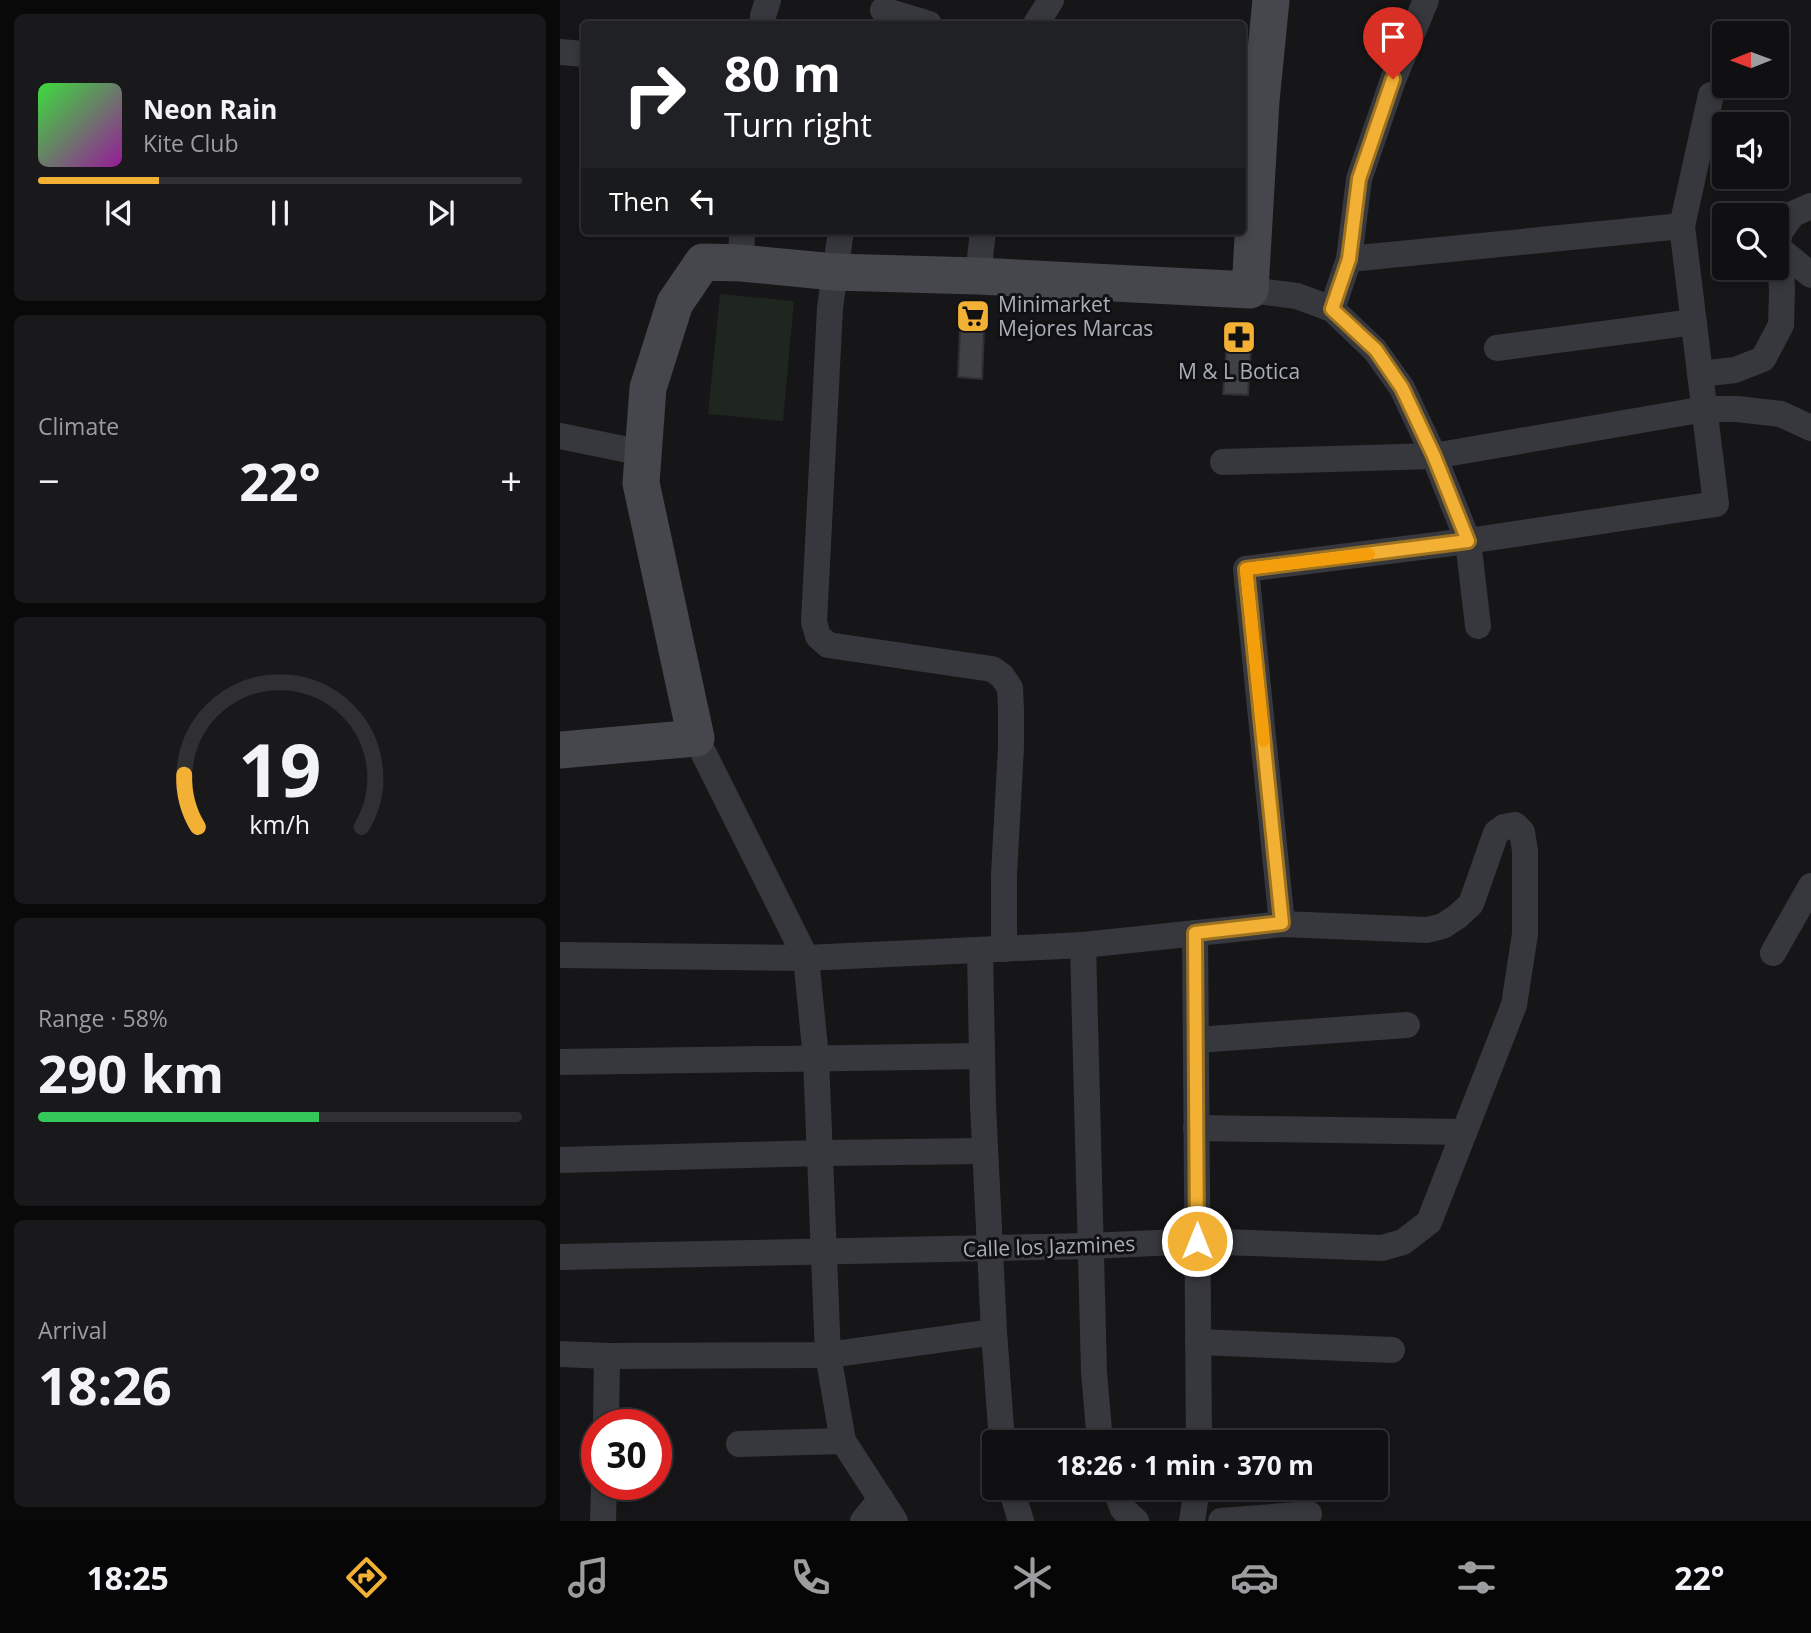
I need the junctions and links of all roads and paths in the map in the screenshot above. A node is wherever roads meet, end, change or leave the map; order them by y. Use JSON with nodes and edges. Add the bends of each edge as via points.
{"nodes":[{"id":1,"x":768,"y":0,"type":"edge"},
{"id":2,"x":1051,"y":0,"type":"edge"},
{"id":3,"x":1271,"y":0,"type":"edge"},
{"id":4,"x":1426,"y":0,"type":"edge"},
{"id":5,"x":883,"y":12,"type":"edge"},
{"id":6,"x":762,"y":21,"type":"edge"},
{"id":7,"x":918,"y":21,"type":"edge"},
{"id":8,"x":1039,"y":21,"type":"edge"},
{"id":9,"x":560,"y":52,"type":"edge"},
{"id":10,"x":581,"y":54,"type":"edge"},
{"id":11,"x":1711,"y":95,"type":"dead end"},
{"id":12,"x":1252,"y":100,"type":"edge"},
{"id":13,"x":1811,"y":206,"type":"edge"},
{"id":14,"x":1789,"y":220,"type":"edge"},
{"id":15,"x":1682,"y":226,"type":"junction"},
{"id":16,"x":840,"y":235,"type":"edge"},
{"id":17,"x":983,"y":235,"type":"edge"},
{"id":18,"x":742,"y":247,"type":"edge"},
{"id":19,"x":1789,"y":257,"type":"edge"},
{"id":20,"x":1349,"y":259,"type":"junction"},
{"id":21,"x":834,"y":272,"type":"junction"},
{"id":22,"x":1811,"y":275,"type":"edge"},
{"id":23,"x":978,"y":276,"type":"junction"},
{"id":24,"x":1782,"y":280,"type":"edge"},
{"id":25,"x":1250,"y":290,"type":"junction"},
{"id":26,"x":1332,"y":309,"type":"junction"},
{"id":27,"x":1694,"y":322,"type":"junction"},
{"id":28,"x":1497,"y":348,"type":"dead end"},
{"id":29,"x":1700,"y":374,"type":"junction"},
{"id":30,"x":1705,"y":409,"type":"junction"},
{"id":31,"x":1809,"y":423,"type":"edge"},
{"id":32,"x":560,"y":436,"type":"edge"},
{"id":33,"x":643,"y":453,"type":"junction"},
{"id":34,"x":1434,"y":456,"type":"junction"},
{"id":35,"x":1223,"y":462,"type":"dead end"},
{"id":36,"x":1468,"y":541,"type":"junction"},
{"id":37,"x":1478,"y":626,"type":"dead end"},
{"id":38,"x":696,"y":738,"type":"junction"},
{"id":39,"x":560,"y":750,"type":"edge"},
{"id":40,"x":1811,"y":886,"type":"edge"},
{"id":41,"x":1282,"y":923,"type":"junction"},
{"id":42,"x":1195,"y":933,"type":"junction"},
{"id":43,"x":1083,"y":945,"type":"junction"},
{"id":44,"x":992,"y":949,"type":"junction"},
{"id":45,"x":1773,"y":953,"type":"dead end"},
{"id":46,"x":560,"y":955,"type":"edge"},
{"id":47,"x":806,"y":958,"type":"junction"},
{"id":48,"x":1407,"y":1026,"type":"dead end"},
{"id":49,"x":1196,"y":1040,"type":"junction"},
{"id":50,"x":982,"y":1056,"type":"junction"},
{"id":51,"x":816,"y":1058,"type":"junction"},
{"id":52,"x":560,"y":1062,"type":"edge"},
{"id":53,"x":1196,"y":1128,"type":"junction"},
{"id":54,"x":1464,"y":1132,"type":"junction"},
{"id":55,"x":985,"y":1151,"type":"junction"},
{"id":56,"x":821,"y":1153,"type":"junction"},
{"id":57,"x":560,"y":1160,"type":"edge"},
{"id":58,"x":1197,"y":1241,"type":"junction"},
{"id":59,"x":1090,"y":1245,"type":"junction"},
{"id":60,"x":990,"y":1248,"type":"junction"},
{"id":61,"x":822,"y":1252,"type":"junction"},
{"id":62,"x":560,"y":1257,"type":"edge"},
{"id":63,"x":994,"y":1332,"type":"junction"},
{"id":64,"x":1198,"y":1342,"type":"junction"},
{"id":65,"x":1392,"y":1350,"type":"dead end"},
{"id":66,"x":560,"y":1354,"type":"edge"},
{"id":67,"x":828,"y":1355,"type":"junction"},
{"id":68,"x":607,"y":1356,"type":"junction"},
{"id":69,"x":606,"y":1409,"type":"edge"},
{"id":70,"x":1001,"y":1430,"type":"edge"},
{"id":71,"x":1099,"y":1430,"type":"edge"},
{"id":72,"x":1199,"y":1430,"type":"edge"},
{"id":73,"x":843,"y":1441,"type":"junction"},
{"id":74,"x":739,"y":1444,"type":"dead end"},
{"id":75,"x":881,"y":1499,"type":"junction"},
{"id":76,"x":604,"y":1500,"type":"edge"},
{"id":77,"x":1015,"y":1500,"type":"edge"},
{"id":78,"x":1119,"y":1500,"type":"edge"},
{"id":79,"x":1195,"y":1500,"type":"edge"},
{"id":80,"x":1309,"y":1514,"type":"dead end"},
{"id":81,"x":603,"y":1521,"type":"edge"},
{"id":82,"x":863,"y":1521,"type":"edge"},
{"id":83,"x":895,"y":1521,"type":"edge"},
{"id":84,"x":1021,"y":1521,"type":"edge"},
{"id":85,"x":1136,"y":1521,"type":"edge"},
{"id":86,"x":1192,"y":1521,"type":"edge"},
{"id":87,"x":1221,"y":1521,"type":"edge"}],
"edges":[{"from":1,"to":6,"type":"street"},
{"from":2,"to":8,"type":"street"},
{"from":3,"to":12,"type":"street"},
{"from":4,"to":20,"type":"street","via":[[1359,179]]},
{"from":5,"to":7,"type":"street"},
{"from":9,"to":10,"type":"street"},
{"from":11,"to":15,"type":"street"},
{"from":12,"to":25,"type":"street"},
{"from":13,"to":14,"type":"street"},
{"from":15,"to":20,"type":"street"},
{"from":15,"to":27,"type":"street"},
{"from":16,"to":21,"type":"street"},
{"from":17,"to":23,"type":"street"},
{"from":18,"to":21,"type":"street"},
{"from":18,"to":33,"type":"street","via":[[703,262],[675,303],[648,388]]},
{"from":19,"to":22,"type":"street"},
{"from":20,"to":26,"type":"street"},
{"from":21,"to":23,"type":"street"},
{"from":21,"to":44,"type":"street","via":[[814,622],[818,636],[828,645],[992,669],[1010,688],[1004,874]]},
{"from":23,"to":25,"type":"street"},
{"from":24,"to":29,"type":"street","via":[[1780,325],[1763,359],[1735,370]]},
{"from":25,"to":26,"type":"street","via":[[1297,296]]},
{"from":26,"to":34,"type":"street","via":[[1376,350],[1402,388]]},
{"from":27,"to":28,"type":"street"},
{"from":27,"to":29,"type":"street"},
{"from":29,"to":30,"type":"street"},
{"from":30,"to":31,"type":"street","via":[[1781,414]]},
{"from":30,"to":34,"type":"street"},
{"from":30,"to":36,"type":"street","via":[[1716,504]]},
{"from":32,"to":33,"type":"street"},
{"from":33,"to":38,"type":"street","via":[[641,483]]},
{"from":34,"to":35,"type":"street"},
{"from":34,"to":36,"type":"street"},
{"from":36,"to":37,"type":"street"},
{"from":36,"to":41,"type":"street","via":[[1246,569]]},
{"from":38,"to":39,"type":"street"},
{"from":38,"to":47,"type":"street"},
{"from":40,"to":45,"type":"street"},
{"from":41,"to":42,"type":"street"},
{"from":41,"to":54,"type":"street","name":"Calle los Jazmines","via":[[1427,930],[1443,926],[1471,904],[1496,833],[1509,825],[1522,832],[1525,934],[1514,1005]]},
{"from":42,"to":43,"type":"street"},
{"from":42,"to":49,"type":"street"},
{"from":43,"to":44,"type":"street"},
{"from":43,"to":59,"type":"street"},
{"from":44,"to":47,"type":"street"},
{"from":44,"to":50,"type":"street"},
{"from":46,"to":47,"type":"street"},
{"from":47,"to":51,"type":"street"},
{"from":48,"to":49,"type":"street"},
{"from":49,"to":53,"type":"street"},
{"from":50,"to":51,"type":"street"},
{"from":50,"to":55,"type":"street"},
{"from":51,"to":52,"type":"street"},
{"from":51,"to":56,"type":"street"},
{"from":53,"to":54,"type":"street"},
{"from":53,"to":58,"type":"street"},
{"from":54,"to":58,"type":"street","name":"Calle los Jazmines","via":[[1429,1222],[1403,1242],[1382,1248]]},
{"from":55,"to":56,"type":"street"},
{"from":55,"to":60,"type":"street"},
{"from":56,"to":57,"type":"street"},
{"from":56,"to":61,"type":"street"},
{"from":58,"to":59,"type":"street","name":"Calle los Jazmines"},
{"from":58,"to":64,"type":"street"},
{"from":59,"to":60,"type":"street","name":"Calle los Jazmines"},
{"from":59,"to":71,"type":"street"},
{"from":60,"to":61,"type":"street","name":"Calle los Jazmines"},
{"from":60,"to":63,"type":"street"},
{"from":61,"to":62,"type":"street","name":"Calle los Jazmines"},
{"from":61,"to":67,"type":"street"},
{"from":63,"to":67,"type":"street"},
{"from":63,"to":70,"type":"street"},
{"from":64,"to":65,"type":"street"},
{"from":64,"to":72,"type":"street"},
{"from":66,"to":68,"type":"street"},
{"from":67,"to":68,"type":"street"},
{"from":67,"to":73,"type":"street"},
{"from":68,"to":69,"type":"street"},
{"from":73,"to":74,"type":"street"},
{"from":73,"to":75,"type":"street"},
{"from":75,"to":82,"type":"street"},
{"from":75,"to":83,"type":"street"},
{"from":76,"to":81,"type":"street"},
{"from":77,"to":84,"type":"street"},
{"from":78,"to":85,"type":"street"},
{"from":79,"to":86,"type":"street"},
{"from":80,"to":87,"type":"street"}]}
